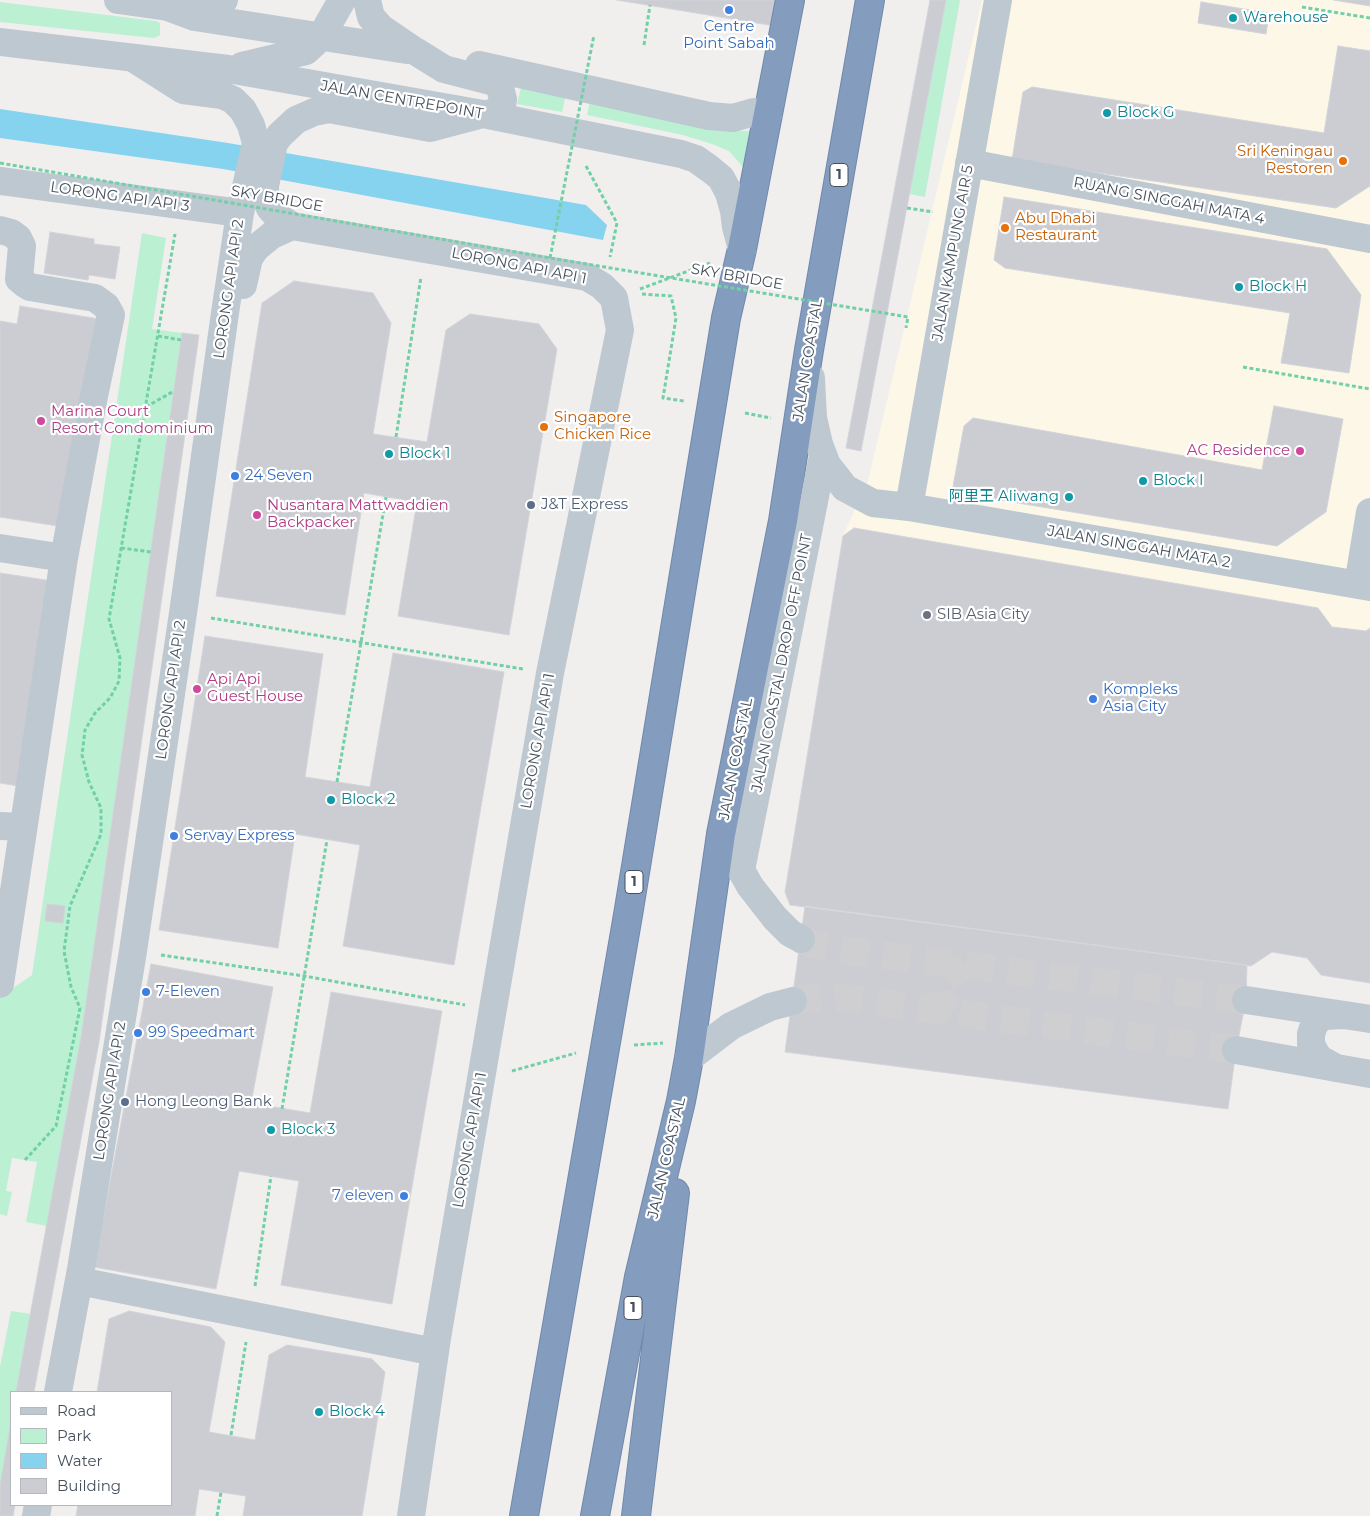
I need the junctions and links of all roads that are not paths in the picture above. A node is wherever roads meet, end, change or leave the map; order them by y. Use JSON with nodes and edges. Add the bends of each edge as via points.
{"nodes":[{"id":1,"x":118,"y":0,"type":"edge"},
{"id":2,"x":224,"y":0,"type":"edge"},
{"id":3,"x":342,"y":0,"type":"edge"},
{"id":4,"x":367,"y":0,"type":"edge"},
{"id":5,"x":790,"y":0,"type":"edge"},
{"id":6,"x":870,"y":0,"type":"edge"},
{"id":7,"x":998,"y":0,"type":"edge"},
{"id":8,"x":168,"y":7,"type":"junction"},
{"id":9,"x":321,"y":37,"type":"junction"},
{"id":10,"x":0,"y":42,"type":"edge"},
{"id":11,"x":415,"y":51,"type":"junction"},
{"id":12,"x":136,"y":60,"type":"junction"},
{"id":13,"x":228,"y":69,"type":"junction"},
{"id":14,"x":483,"y":114,"type":"junction"},
{"id":15,"x":768,"y":114,"type":"junction"},
{"id":16,"x":969,"y":163,"type":"junction"},
{"id":17,"x":0,"y":181,"type":"edge"},
{"id":18,"x":240,"y":214,"type":"junction"},
{"id":19,"x":292,"y":226,"type":"junction"},
{"id":20,"x":0,"y":230,"type":"edge"},
{"id":21,"x":1370,"y":239,"type":"edge"},
{"id":22,"x":742,"y":249,"type":"junction"},
{"id":23,"x":225,"y":313,"type":"junction"},
{"id":24,"x":809,"y":350,"type":"junction"},
{"id":25,"x":823,"y":456,"type":"junction"},
{"id":26,"x":909,"y":507,"type":"junction"},
{"id":27,"x":1370,"y":512,"type":"edge"},
{"id":28,"x":0,"y":548,"type":"edge"},
{"id":29,"x":64,"y":558,"type":"junction"},
{"id":30,"x":1364,"y":586,"type":"edge"},
{"id":31,"x":11,"y":827,"type":"edge"},
{"id":32,"x":721,"y":834,"type":"junction"},
{"id":33,"x":741,"y":870,"type":"junction"},
{"id":34,"x":801,"y":939,"type":"tunnel mouth"},
{"id":35,"x":0,"y":984,"type":"edge"},
{"id":36,"x":1246,"y":1000,"type":"tunnel mouth"},
{"id":37,"x":793,"y":1001,"type":"tunnel mouth"},
{"id":38,"x":1357,"y":1017,"type":"edge"},
{"id":39,"x":1236,"y":1050,"type":"tunnel mouth"},
{"id":40,"x":689,"y":1058,"type":"junction"},
{"id":41,"x":1336,"y":1068,"type":"junction"},
{"id":42,"x":1370,"y":1074,"type":"edge"},
{"id":43,"x":681,"y":1101,"type":"junction"},
{"id":44,"x":80,"y":1275,"type":"junction"},
{"id":45,"x":436,"y":1345,"type":"junction"},
{"id":46,"x":58,"y":1391,"type":"edge"},
{"id":47,"x":411,"y":1516,"type":"edge"},
{"id":48,"x":524,"y":1516,"type":"edge"},
{"id":49,"x":595,"y":1516,"type":"edge"},
{"id":50,"x":636,"y":1516,"type":"edge"}],
"edges":[{"from":1,"to":8,"type":"street"},
{"from":2,"to":8,"type":"street"},
{"from":3,"to":9,"type":"street"},
{"from":4,"to":11,"type":"street","via":[[371,17],[381,28]]},
{"from":5,"to":15,"type":"highway","number":"1"},
{"from":6,"to":24,"type":"highway","name":"JALAN COASTAL","number":"1"},
{"from":7,"to":16,"type":"street","name":"JALAN KAMPUNG AIR 5"},
{"from":8,"to":9,"type":"street","via":[[195,17]]},
{"from":9,"to":11,"type":"street"},
{"from":9,"to":13,"type":"street","via":[[306,51]]},
{"from":10,"to":12,"type":"street","name":"JALAN CENTREPOINT"},
{"from":11,"to":14,"type":"street","via":[[444,68],[499,84],[504,99],[502,106],[491,114]]},
{"from":11,"to":15,"type":"street","via":[[709,116],[733,118],[754,112]]},
{"from":12,"to":13,"type":"street","name":"JALAN CENTREPOINT"},
{"from":12,"to":18,"type":"street","name":"LORONG API API 2","via":[[183,90],[222,95],[234,100],[243,110],[256,143]]},
{"from":13,"to":14,"type":"street","name":"JALAN CENTREPOINT"},
{"from":14,"to":19,"type":"street","name":"LORONG API API 1","via":[[430,128],[329,109],[296,120],[274,143],[265,186],[270,208]]},
{"from":14,"to":22,"type":"street","name":"JALAN CENTREPOINT","via":[[696,159],[721,178],[729,193]]},
{"from":15,"to":22,"type":"highway","number":"1"},
{"from":16,"to":21,"type":"street","name":"RUANG SINGGAH MATA 4"},
{"from":16,"to":26,"type":"street","name":"JALAN KAMPUNG AIR 5"},
{"from":17,"to":18,"type":"street","name":"LORONG API API 3"},
{"from":18,"to":23,"type":"street","name":"LORONG API API 2"},
{"from":19,"to":23,"type":"street","via":[[272,235],[256,248],[249,258],[238,307]]},
{"from":19,"to":45,"type":"street","name":"LORONG API API 1","via":[[587,277],[614,298],[620,330],[550,673]]},
{"from":20,"to":29,"type":"street","via":[[18,238],[22,246],[19,279],[25,284],[96,298],[111,315]]},
{"from":22,"to":48,"type":"highway","number":"1","via":[[726,318],[628,915]]},
{"from":23,"to":44,"type":"street","name":"LORONG API API 2","via":[[133,950]]},
{"from":24,"to":25,"type":"street","via":[[813,418]]},
{"from":24,"to":32,"type":"highway","name":"JALAN COASTAL","number":"1","via":[[783,521]]},
{"from":25,"to":26,"type":"street","name":"JALAN SINGGAH MATA 2","via":[[845,488],[874,503]]},
{"from":25,"to":33,"type":"street","name":"JALAN COASTAL DROP OFF POINT"},
{"from":26,"to":30,"type":"street","name":"JALAN SINGGAH MATA 2"},
{"from":27,"to":30,"type":"street"},
{"from":28,"to":29,"type":"street"},
{"from":29,"to":31,"type":"street"},
{"from":31,"to":35,"type":"street","via":[[12,908]]},
{"from":32,"to":33,"type":"street"},
{"from":32,"to":40,"type":"highway","name":"JALAN COASTAL","number":"1"},
{"from":33,"to":34,"type":"street","via":[[775,918]]},
{"from":36,"to":38,"type":"street"},
{"from":37,"to":40,"type":"street","via":[[770,1006],[732,1026]]},
{"from":38,"to":41,"type":"street","via":[[1325,1016],[1314,1025],[1311,1044],[1316,1054]]},
{"from":39,"to":41,"type":"street"},
{"from":40,"to":43,"type":"highway","name":"JALAN COASTAL","number":"1"},
{"from":41,"to":42,"type":"street"},
{"from":43,"to":49,"type":"highway","name":"JALAN COASTAL","number":"1","via":[[639,1277]]},
{"from":43,"to":50,"type":"highway","via":[[679,1164]]},
{"from":44,"to":45,"type":"street"},
{"from":44,"to":46,"type":"street","name":"LORONG API API 2"},
{"from":45,"to":47,"type":"street","name":"LORONG API API 1"}]}
